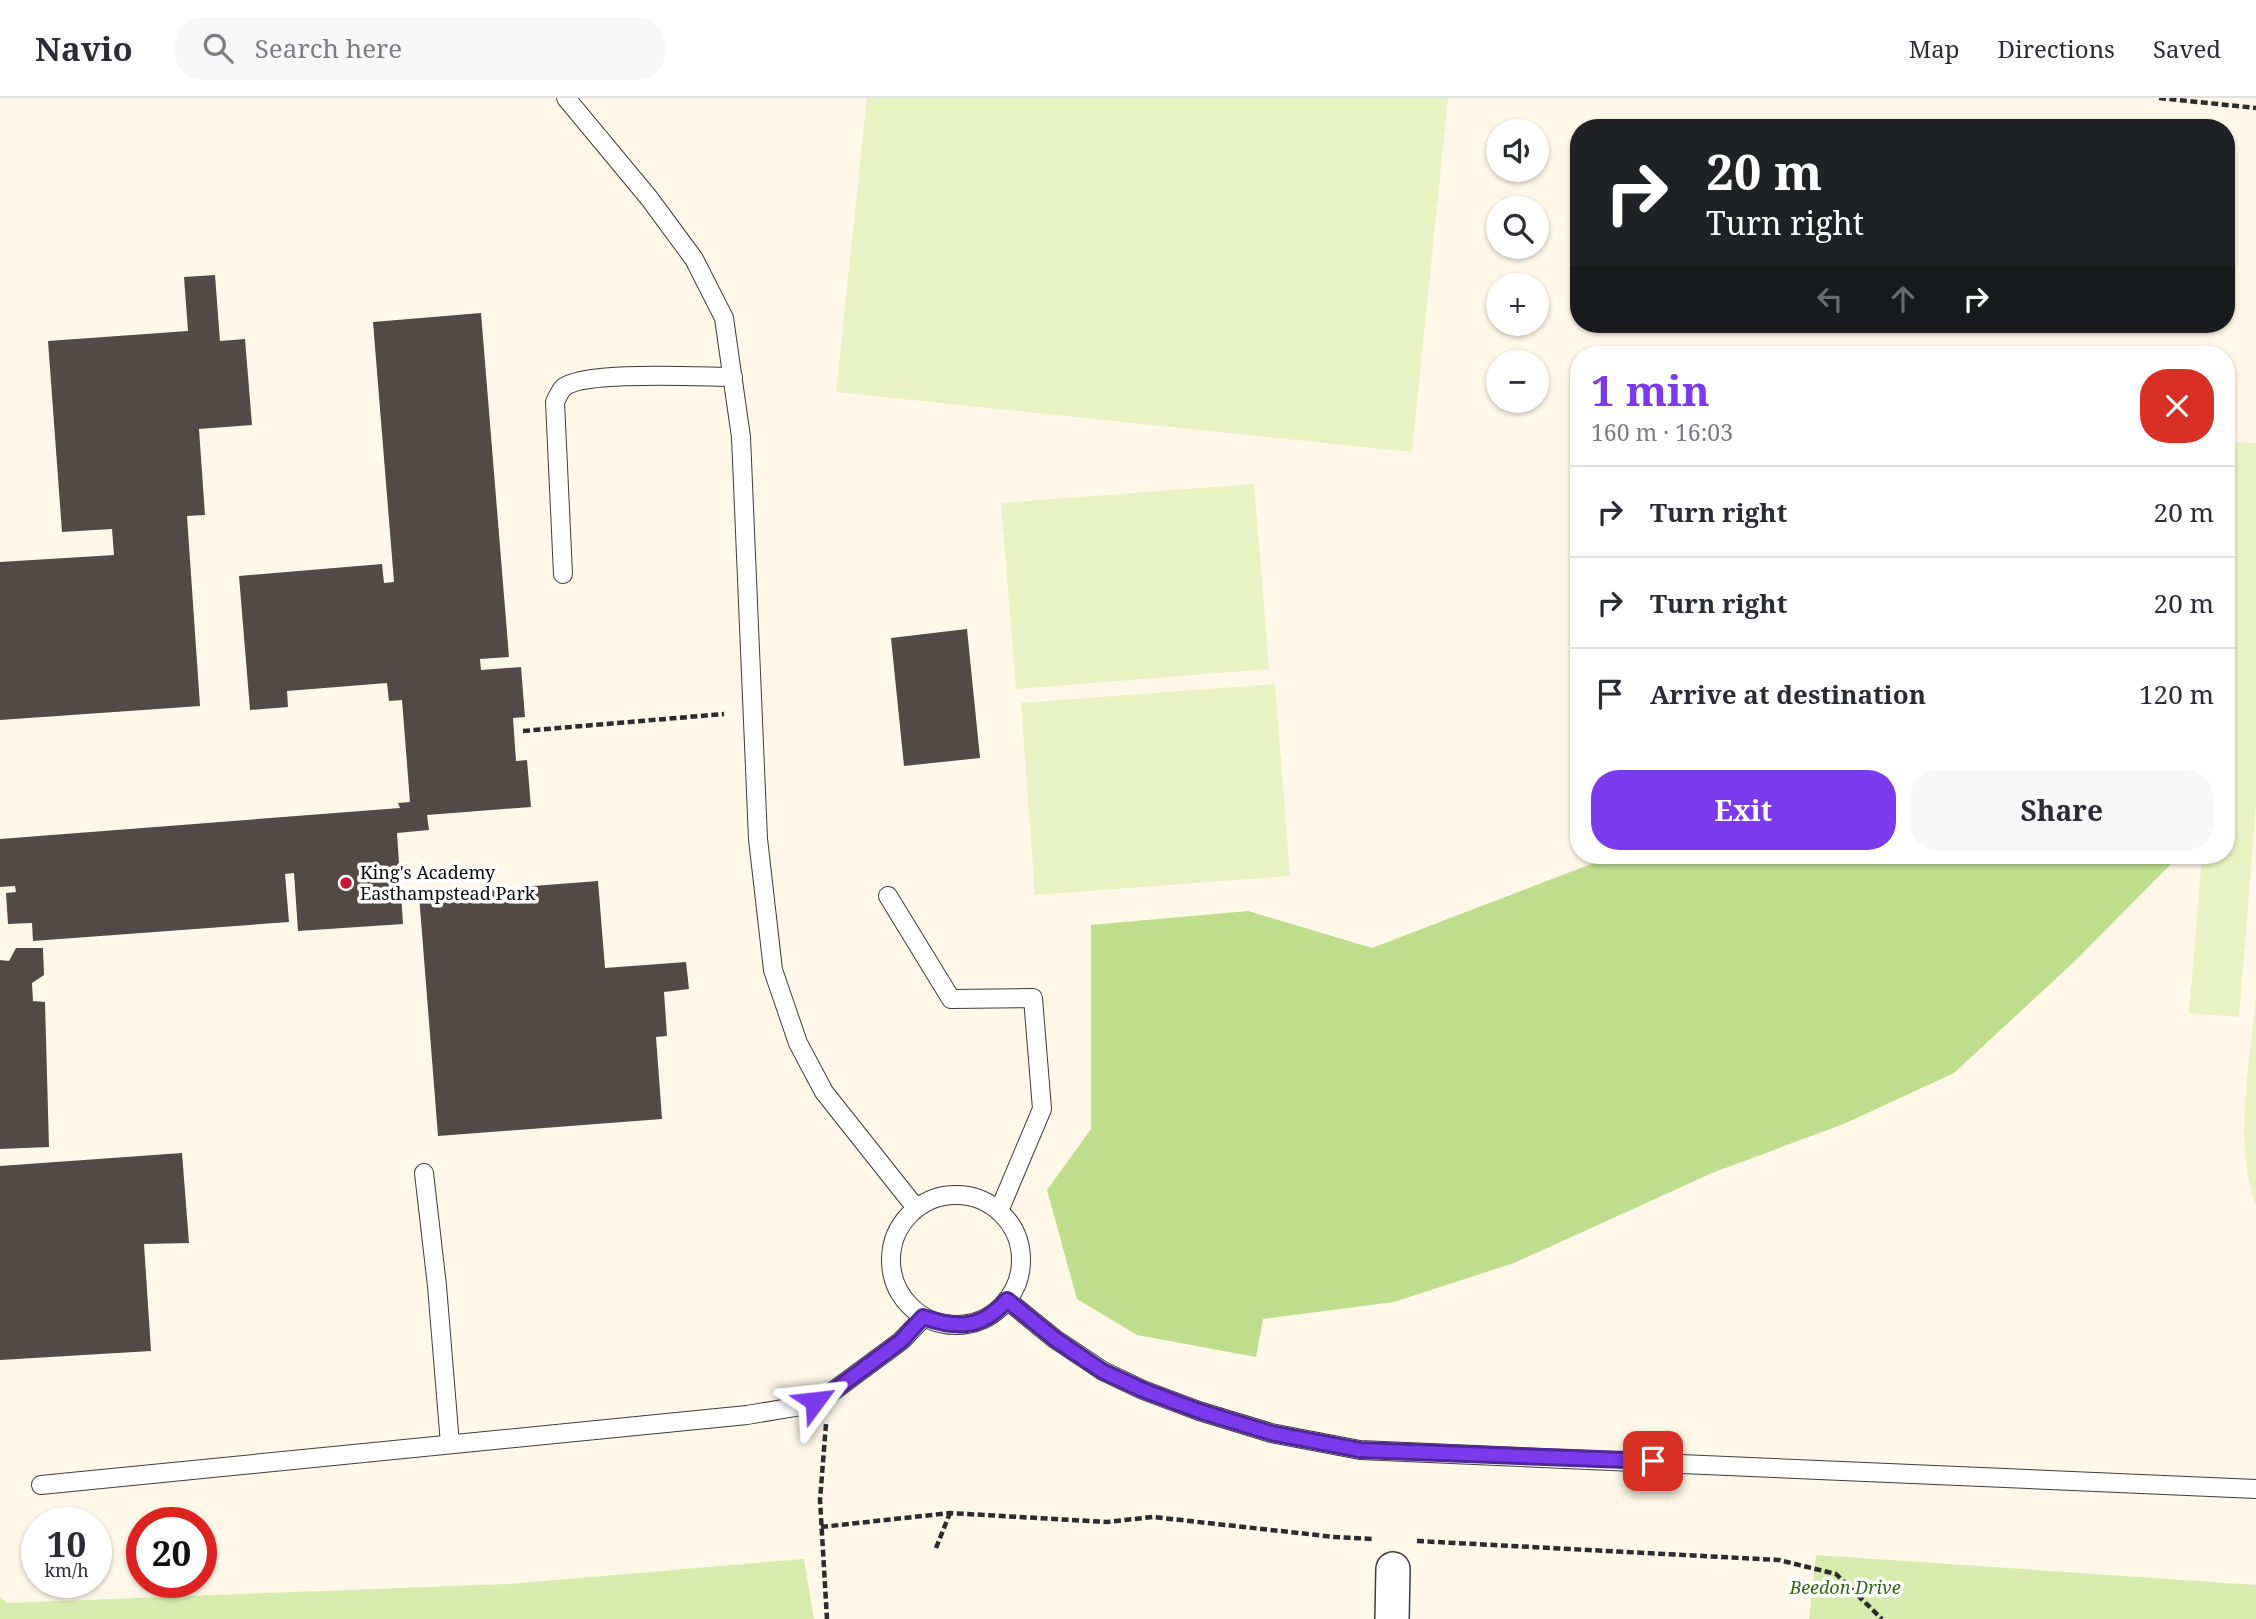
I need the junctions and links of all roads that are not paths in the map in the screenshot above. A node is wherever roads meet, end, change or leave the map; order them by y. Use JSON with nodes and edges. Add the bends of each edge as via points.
{"nodes":[{"id":1,"x":566,"y":98,"type":"edge"},
{"id":2,"x":733,"y":377,"type":"junction"},
{"id":3,"x":563,"y":574,"type":"dead end"},
{"id":4,"x":888,"y":896,"type":"dead end"},
{"id":5,"x":424,"y":1173,"type":"dead end"},
{"id":6,"x":916,"y":1208,"type":"junction"},
{"id":7,"x":999,"y":1211,"type":"junction"},
{"id":8,"x":1007,"y":1300,"type":"junction"},
{"id":9,"x":923,"y":1317,"type":"junction"},
{"id":10,"x":450,"y":1444,"type":"junction"},
{"id":11,"x":41,"y":1485,"type":"dead end"},
{"id":12,"x":2256,"y":1489,"type":"edge"},
{"id":13,"x":1399,"y":1555,"type":"road end"},
{"id":14,"x":1392,"y":1619,"type":"edge"}],
"edges":[{"from":1,"to":2,"type":"lane","via":[[694,259],[724,318]]},
{"from":2,"to":3,"type":"lane","via":[[608,377],[583,379],[564,387],[555,402]]},
{"from":2,"to":6,"type":"lane","via":[[741,437],[758,839],[773,970],[799,1043],[824,1093]]},
{"from":4,"to":7,"type":"lane","via":[[951,999],[1032,998],[1042,1109]]},
{"from":5,"to":10,"type":"lane"},
{"from":6,"to":7,"type":"lane","via":[[936,1198],[958,1195]]},
{"from":6,"to":9,"type":"lane","via":[[902,1222],[891,1257],[894,1280],[904,1300]]},
{"from":7,"to":8,"type":"lane","via":[[1014,1229],[1021,1253],[1020,1275]]},
{"from":8,"to":9,"type":"lane","via":[[987,1318],[965,1325]]},
{"from":8,"to":12,"type":"lane","via":[[1102,1371],[1143,1390],[1271,1433],[1360,1450]]},
{"from":9,"to":10,"type":"lane","via":[[901,1341],[828,1395],[801,1406]]},
{"from":10,"to":11,"type":"lane"},
{"from":13,"to":14,"type":"street"}]}
